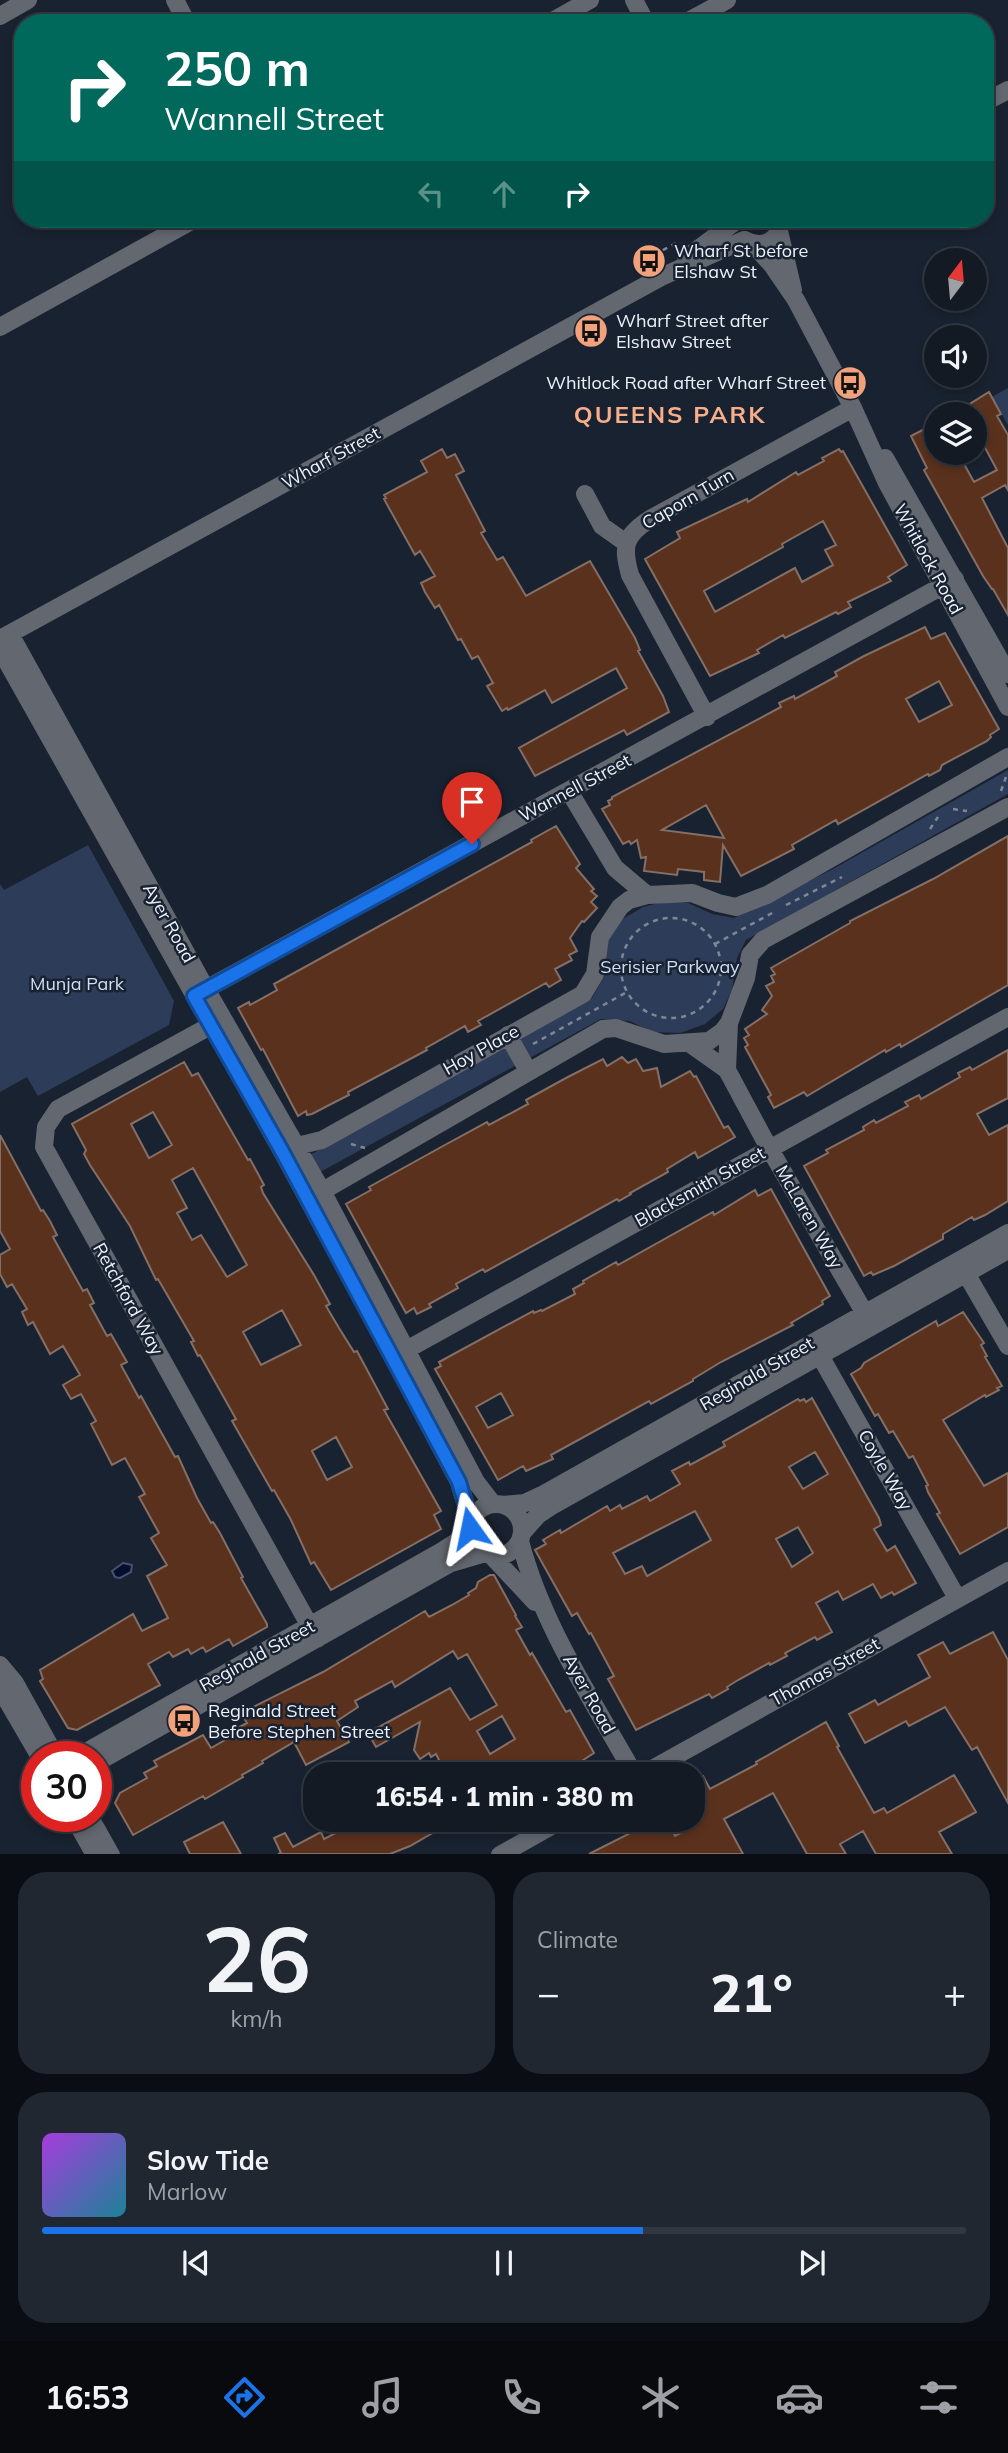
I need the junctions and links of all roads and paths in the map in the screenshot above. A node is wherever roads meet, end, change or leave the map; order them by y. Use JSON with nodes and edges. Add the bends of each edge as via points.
{"nodes":[{"id":1,"x":29,"y":0,"type":"edge"},
{"id":2,"x":590,"y":0,"type":"edge"},
{"id":3,"x":727,"y":0,"type":"edge"},
{"id":4,"x":565,"y":14,"type":"edge"},
{"id":5,"x":701,"y":14,"type":"edge"},
{"id":6,"x":0,"y":16,"type":"edge"},
{"id":7,"x":179,"y":228,"type":"edge"},
{"id":8,"x":724,"y":228,"type":"edge"},
{"id":9,"x":737,"y":228,"type":"edge"},
{"id":10,"x":780,"y":228,"type":"edge"},
{"id":11,"x":784,"y":228,"type":"edge"},
{"id":12,"x":749,"y":242,"type":"junction"},
{"id":13,"x":661,"y":277,"type":"junction"},
{"id":14,"x":796,"y":300,"type":"junction"},
{"id":15,"x":0,"y":327,"type":"edge"},
{"id":16,"x":853,"y":408,"type":"junction"},
{"id":17,"x":585,"y":494,"type":"dead end"},
{"id":18,"x":626,"y":543,"type":"junction"},
{"id":19,"x":949,"y":583,"type":"junction"},
{"id":20,"x":3,"y":641,"type":"edge"},
{"id":21,"x":1008,"y":674,"type":"edge"},
{"id":22,"x":1008,"y":707,"type":"edge"},
{"id":23,"x":707,"y":717,"type":"junction"},
{"id":24,"x":1008,"y":757,"type":"edge"},
{"id":25,"x":1008,"y":771,"type":"edge"},
{"id":26,"x":569,"y":791,"type":"junction"},
{"id":27,"x":1003,"y":802,"type":"edge"},
{"id":28,"x":969,"y":812,"type":"dead end"},
{"id":29,"x":929,"y":830,"type":"dead end"},
{"id":30,"x":615,"y":868,"type":"junction"},
{"id":31,"x":632,"y":901,"type":"junction"},
{"id":32,"x":739,"y":905,"type":"junction"},
{"id":33,"x":760,"y":943,"type":"junction"},
{"id":34,"x":200,"y":992,"type":"junction"},
{"id":35,"x":1008,"y":1017,"type":"edge"},
{"id":36,"x":664,"y":1018,"type":"joint"},
{"id":37,"x":729,"y":1023,"type":"junction"},
{"id":38,"x":210,"y":1026,"type":"junction"},
{"id":39,"x":508,"y":1035,"type":"junction"},
{"id":40,"x":689,"y":1043,"type":"junction"},
{"id":41,"x":727,"y":1070,"type":"junction"},
{"id":42,"x":528,"y":1071,"type":"junction"},
{"id":43,"x":770,"y":1148,"type":"junction"},
{"id":44,"x":290,"y":1150,"type":"junction"},
{"id":45,"x":315,"y":1196,"type":"junction"},
{"id":46,"x":1008,"y":1233,"type":"edge"},
{"id":47,"x":1008,"y":1250,"type":"edge"},
{"id":48,"x":962,"y":1267,"type":"junction"},
{"id":49,"x":868,"y":1320,"type":"junction"},
{"id":50,"x":1008,"y":1346,"type":"edge"},
{"id":51,"x":816,"y":1349,"type":"junction"},
{"id":52,"x":400,"y":1353,"type":"junction"},
{"id":53,"x":498,"y":1504,"type":"junction"},
{"id":54,"x":470,"y":1525,"type":"junction"},
{"id":55,"x":521,"y":1537,"type":"junction"},
{"id":56,"x":489,"y":1555,"type":"junction"},
{"id":57,"x":1008,"y":1571,"type":"edge"},
{"id":58,"x":957,"y":1598,"type":"junction"},
{"id":59,"x":544,"y":1613,"type":"junction"},
{"id":60,"x":314,"y":1633,"type":"junction"},
{"id":61,"x":0,"y":1665,"type":"edge"},
{"id":62,"x":0,"y":1688,"type":"edge"},
{"id":63,"x":31,"y":1741,"type":"edge"},
{"id":64,"x":47,"y":1741,"type":"edge"},
{"id":65,"x":108,"y":1741,"type":"edge"},
{"id":66,"x":112,"y":1753,"type":"edge"},
{"id":67,"x":627,"y":1762,"type":"edge"},
{"id":68,"x":664,"y":1762,"type":"edge"},
{"id":69,"x":82,"y":1832,"type":"edge"},
{"id":70,"x":98,"y":1832,"type":"edge"},
{"id":71,"x":540,"y":1832,"type":"edge"},
{"id":72,"x":94,"y":1854,"type":"edge"},
{"id":73,"x":111,"y":1854,"type":"edge"},
{"id":74,"x":500,"y":1854,"type":"edge"}],
"edges":[{"from":1,"to":6,"type":"street"},
{"from":2,"to":4,"type":"street"},
{"from":3,"to":5,"type":"street"},
{"from":7,"to":15,"type":"street"},
{"from":8,"to":13,"type":"street","name":"Wharf Street"},
{"from":9,"to":12,"type":"street","name":"Whitlock Road"},
{"from":10,"to":12,"type":"street","name":"Wharf Street","via":[[769,243]]},
{"from":11,"to":14,"type":"street","name":"Whitlock Road"},
{"from":12,"to":13,"type":"street","name":"Wharf Street"},
{"from":12,"to":14,"type":"street","name":"Whitlock Road"},
{"from":13,"to":20,"type":"street","name":"Wharf Street"},
{"from":14,"to":16,"type":"street","name":"Whitlock Road"},
{"from":16,"to":18,"type":"street","name":"Caporn Turn","via":[[650,519],[636,528]]},
{"from":16,"to":19,"type":"street","name":"Whitlock Road","via":[[887,483]]},
{"from":17,"to":18,"type":"street","via":[[602,526]]},
{"from":18,"to":23,"type":"street","name":"Caporn Turn","via":[[630,575]]},
{"from":19,"to":21,"type":"street","name":"Whitlock Road"},
{"from":19,"to":22,"type":"street","name":"Whitlock Road"},
{"from":19,"to":23,"type":"street","name":"Wannell Street"},
{"from":20,"to":34,"type":"street","name":"Ayer Road"},
{"from":23,"to":26,"type":"street","name":"Wannell Street"},
{"from":24,"to":32,"type":"street","via":[[767,895]]},
{"from":25,"to":27,"type":"path"},
{"from":26,"to":30,"type":"street"},
{"from":26,"to":34,"type":"street","name":"Wannell Street"},
{"from":27,"to":33,"type":"street"},
{"from":28,"to":29,"type":"path","via":[[956,809],[944,813]]},
{"from":30,"to":31,"type":"street"},
{"from":30,"to":31,"type":"street"},
{"from":31,"to":32,"type":"street","via":[[692,893]]},
{"from":31,"to":39,"type":"street","name":"Hoy Place","via":[[600,937],[595,974],[583,994]]},
{"from":32,"to":33,"type":"path"},
{"from":33,"to":37,"type":"street","via":[[750,955]]},
{"from":34,"to":38,"type":"street","name":"Ayer Road"},
{"from":34,"to":44,"type":"street","name":"Ayer Road"},
{"from":35,"to":43,"type":"street","name":"Blacksmith Street"},
{"from":36,"to":36,"type":"path","via":[[636,1004],[627,992],[622,958],[628,942],[655,920],[690,921],[704,930],[721,959],[717,990],[695,1012]]},
{"from":37,"to":40,"type":"street","via":[[709,1041]]},
{"from":37,"to":41,"type":"street"},
{"from":38,"to":44,"type":"street","name":"Ayer Road"},
{"from":38,"to":60,"type":"street","name":"Retchford Way","via":[[58,1109],[46,1127],[44,1147]]},
{"from":39,"to":42,"type":"street"},
{"from":39,"to":44,"type":"street","name":"Hoy Place","via":[[323,1140]]},
{"from":40,"to":41,"type":"street","name":"McLaren Way"},
{"from":40,"to":42,"type":"street","via":[[664,1044],[616,1028],[603,1029]]},
{"from":41,"to":43,"type":"street","name":"McLaren Way"},
{"from":42,"to":45,"type":"street"},
{"from":43,"to":49,"type":"street","name":"McLaren Way"},
{"from":43,"to":52,"type":"street","name":"Blacksmith Street"},
{"from":44,"to":45,"type":"street","name":"Ayer Road"},
{"from":45,"to":52,"type":"street","name":"Ayer Road"},
{"from":46,"to":48,"type":"street","name":"Reginald Street"},
{"from":47,"to":48,"type":"street","name":"Reginald Street"},
{"from":48,"to":49,"type":"street","name":"Reginald Street"},
{"from":48,"to":50,"type":"street"},
{"from":49,"to":51,"type":"street","name":"Reginald Street"},
{"from":51,"to":53,"type":"street","name":"Reginald Street","via":[[542,1495],[525,1503]]},
{"from":51,"to":55,"type":"street","name":"Reginald Street","via":[[550,1507]]},
{"from":51,"to":58,"type":"street","name":"Coyle Way"},
{"from":52,"to":53,"type":"street","name":"Ayer Road","via":[[476,1482]]},
{"from":52,"to":54,"type":"street","name":"Ayer Road","via":[[459,1482]]},
{"from":53,"to":54,"type":"street","via":[[479,1510]]},
{"from":53,"to":55,"type":"street","via":[[510,1508],[519,1519]]},
{"from":54,"to":56,"type":"street","via":[[472,1541]]},
{"from":54,"to":60,"type":"street","name":"Reginald Street","via":[[456,1542]]},
{"from":55,"to":56,"type":"street","via":[[508,1553]]},
{"from":55,"to":59,"type":"street","name":"Ayer Road"},
{"from":56,"to":59,"type":"street","name":"Ayer Road"},
{"from":56,"to":60,"type":"street","name":"Reginald Street","via":[[451,1563]]},
{"from":57,"to":58,"type":"street","name":"Thomas Street"},
{"from":58,"to":68,"type":"street","name":"Thomas Street"},
{"from":59,"to":67,"type":"street","name":"Ayer Road"},
{"from":60,"to":65,"type":"street","name":"Reginald Street"},
{"from":60,"to":66,"type":"street","name":"Reginald Street"},
{"from":61,"to":64,"type":"street"},
{"from":62,"to":63,"type":"street"},
{"from":69,"to":72,"type":"street"},
{"from":70,"to":73,"type":"street"},
{"from":71,"to":74,"type":"street"}]}
